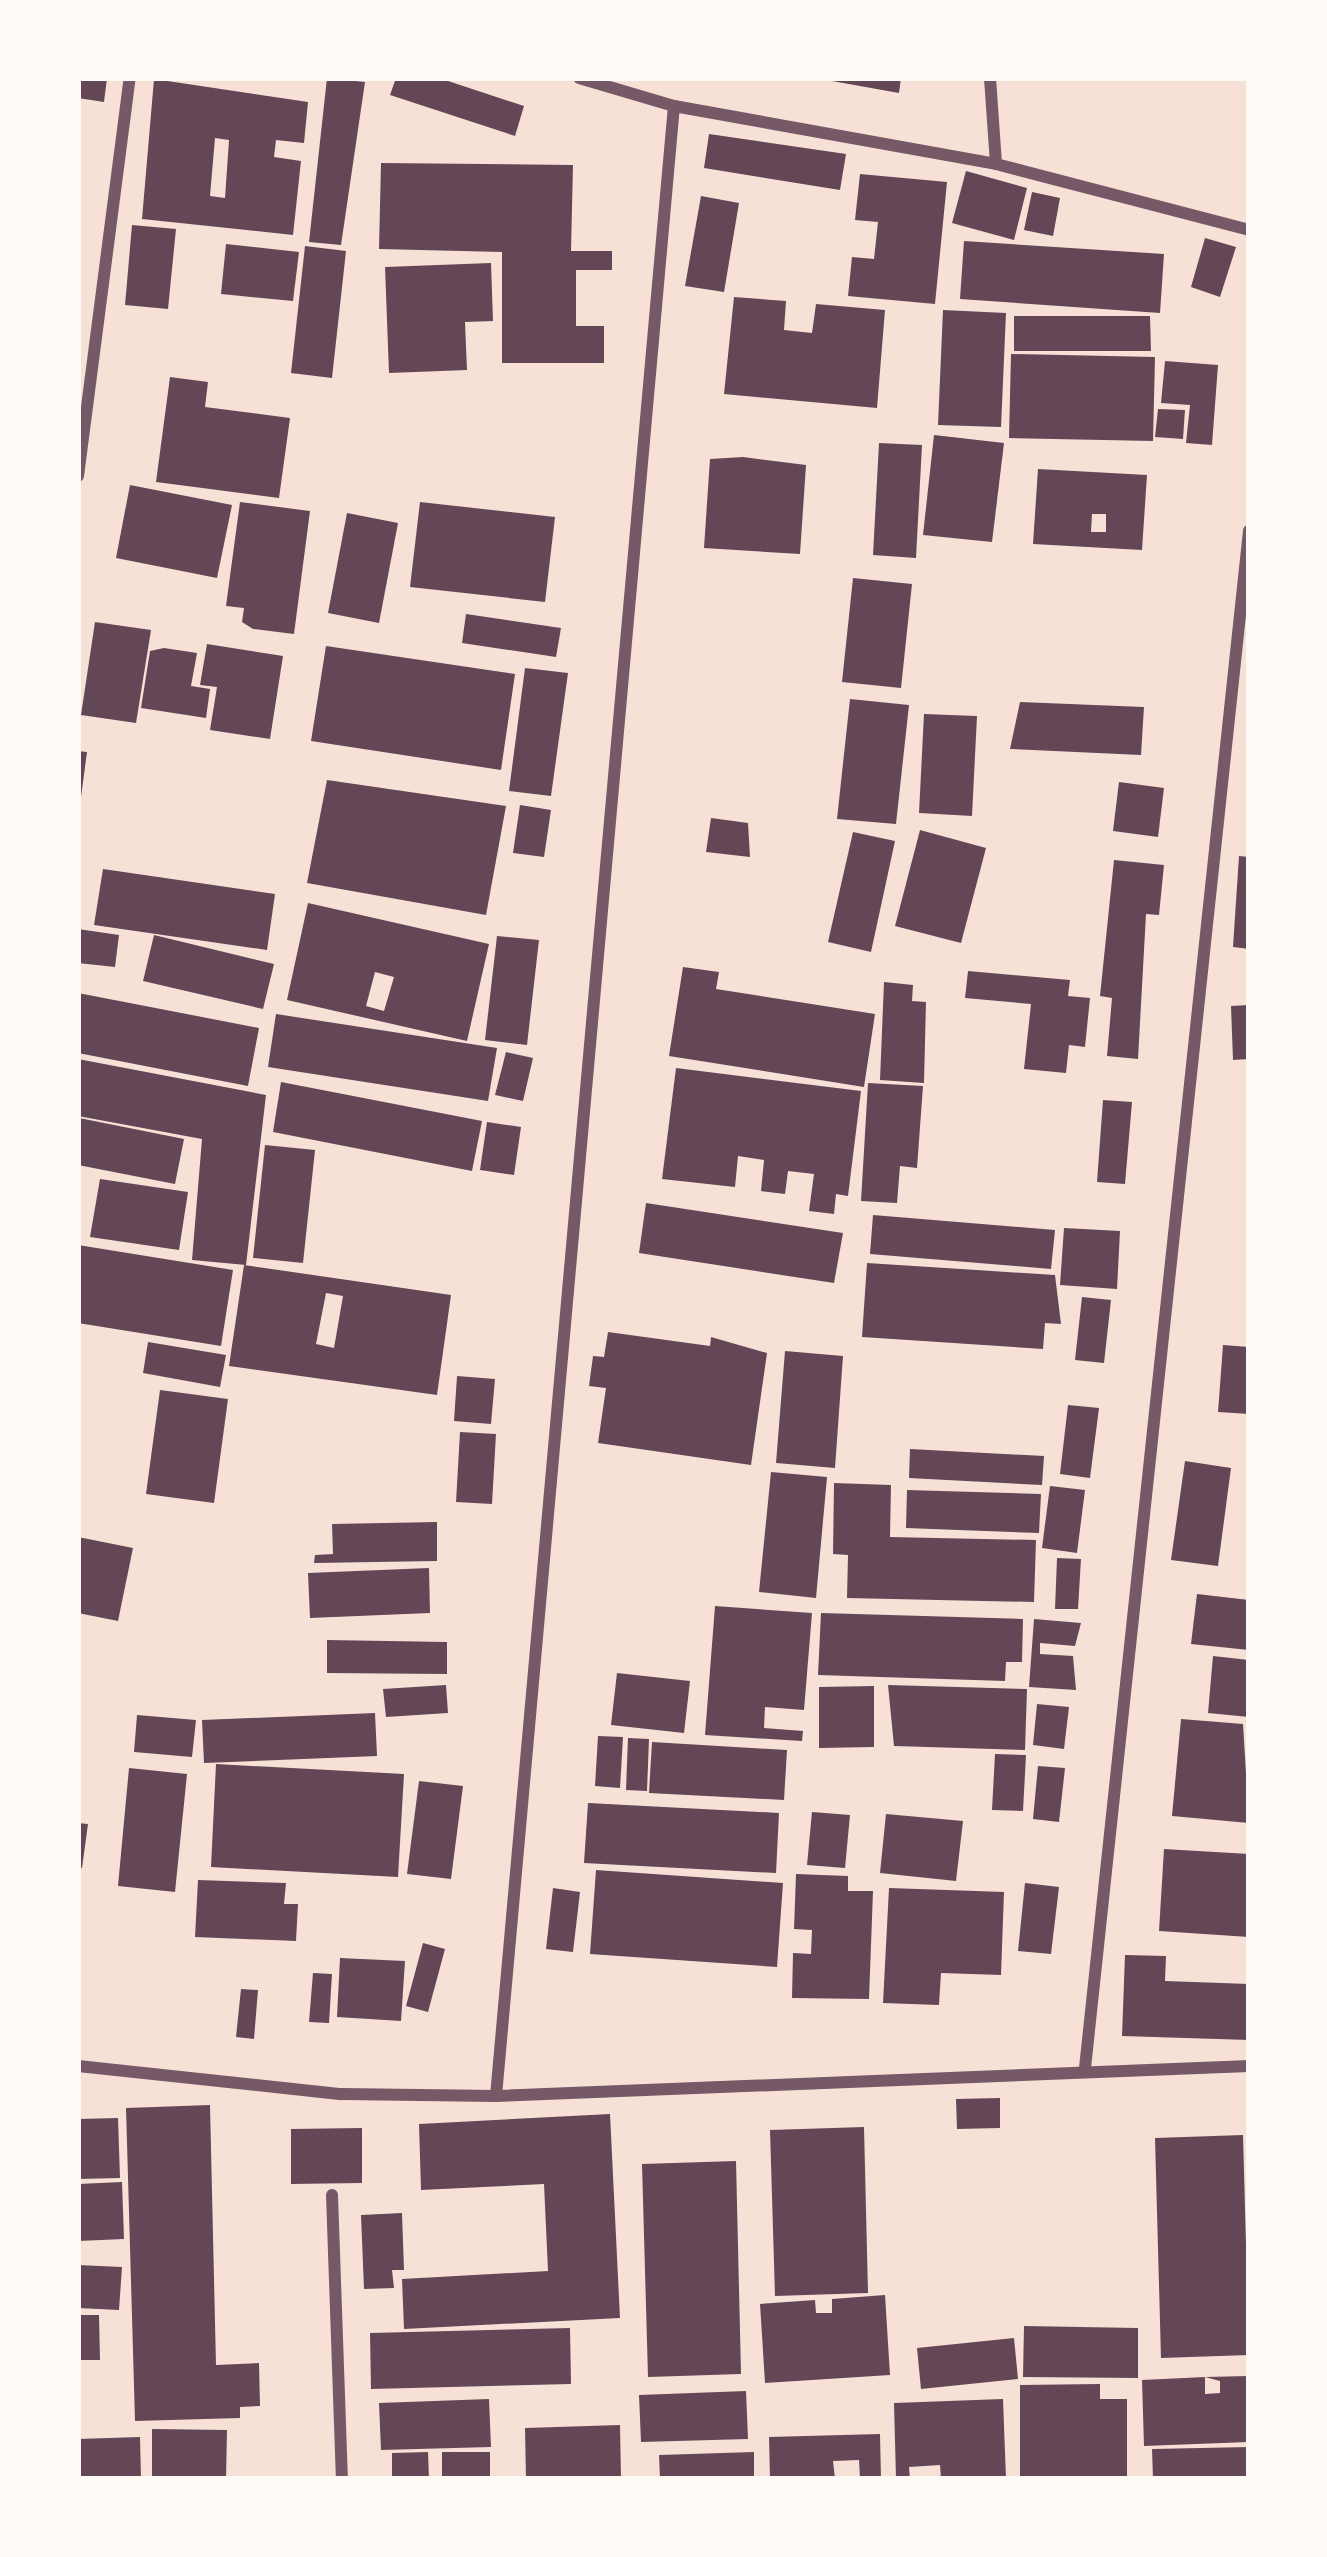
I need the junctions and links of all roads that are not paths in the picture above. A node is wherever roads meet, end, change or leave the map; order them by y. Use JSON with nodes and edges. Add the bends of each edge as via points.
{"nodes":[{"id":1,"x":130,"y":78,"type":"edge"},
{"id":2,"x":578,"y":78,"type":"edge"},
{"id":3,"x":990,"y":78,"type":"edge"},
{"id":4,"x":674,"y":106,"type":"junction"},
{"id":5,"x":996,"y":164,"type":"junction"},
{"id":6,"x":1249,"y":230,"type":"edge"},
{"id":7,"x":78,"y":476,"type":"edge"},
{"id":8,"x":1249,"y":531,"type":"edge"},
{"id":9,"x":78,"y":2066,"type":"edge"},
{"id":10,"x":1249,"y":2066,"type":"edge"},
{"id":11,"x":1085,"y":2068,"type":"junction"},
{"id":12,"x":496,"y":2096,"type":"junction"},
{"id":13,"x":332,"y":2195,"type":"dead end"},
{"id":14,"x":342,"y":2479,"type":"edge"}],
"edges":[{"from":1,"to":7,"type":"street"},
{"from":2,"to":4,"type":"street"},
{"from":3,"to":5,"type":"street"},
{"from":4,"to":5,"type":"street"},
{"from":4,"to":12,"type":"street"},
{"from":5,"to":6,"type":"street"},
{"from":8,"to":11,"type":"street"},
{"from":9,"to":12,"type":"street","via":[[341,2094]]},
{"from":10,"to":11,"type":"street"},
{"from":11,"to":12,"type":"street"},
{"from":13,"to":14,"type":"street"}]}
